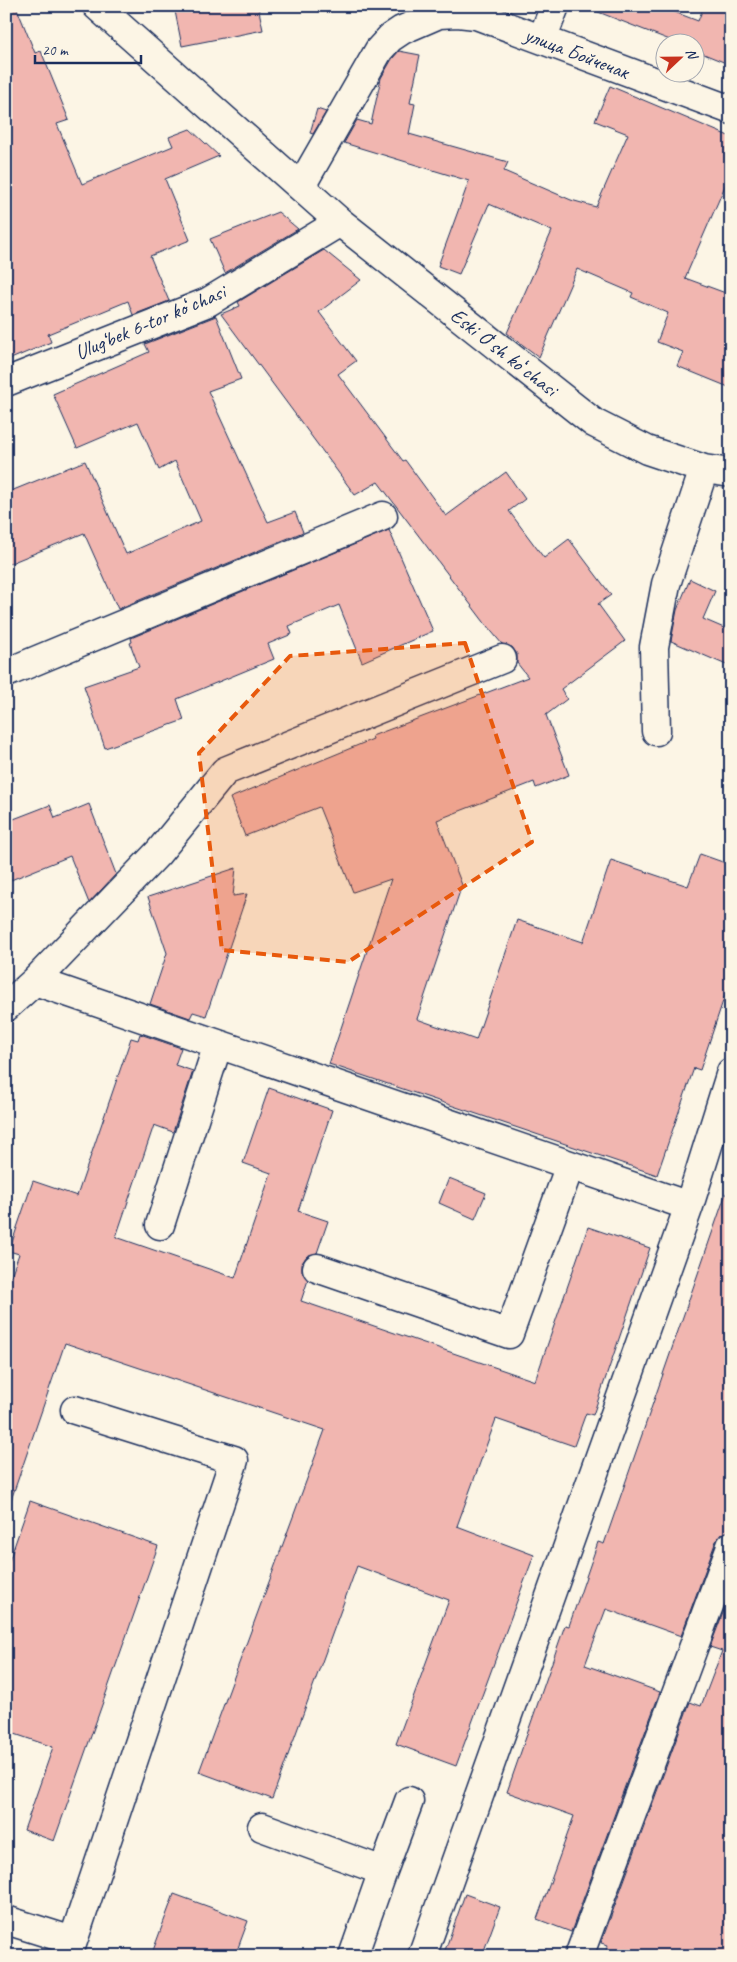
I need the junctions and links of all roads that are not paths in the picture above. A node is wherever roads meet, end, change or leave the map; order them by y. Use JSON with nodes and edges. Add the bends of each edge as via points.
{"nodes":[{"id":1,"x":98,"y":6,"type":"edge"},
{"id":2,"x":556,"y":6,"type":"edge"},
{"id":3,"x":542,"y":40,"type":"junction"},
{"id":4,"x":731,"y":110,"type":"edge"},
{"id":5,"x":300,"y":186,"type":"junction"},
{"id":6,"x":340,"y":222,"type":"junction"},
{"id":7,"x":6,"y":382,"type":"edge"},
{"id":8,"x":704,"y":469,"type":"junction"},
{"id":9,"x":731,"y":473,"type":"edge"},
{"id":10,"x":383,"y":516,"type":"dead end"},
{"id":11,"x":502,"y":659,"type":"dead end"},
{"id":12,"x":6,"y":673,"type":"edge"},
{"id":13,"x":656,"y":731,"type":"dead end"},
{"id":14,"x":35,"y":981,"type":"junction"},
{"id":15,"x":6,"y":1007,"type":"edge"},
{"id":16,"x":218,"y":1044,"type":"junction"},
{"id":17,"x":731,"y":1072,"type":"edge"},
{"id":18,"x":570,"y":1165,"type":"junction"},
{"id":19,"x":689,"y":1206,"type":"junction"},
{"id":20,"x":160,"y":1225,"type":"dead end"},
{"id":21,"x":317,"y":1268,"type":"dead end"},
{"id":22,"x":75,"y":1410,"type":"dead end"},
{"id":23,"x":731,"y":1546,"type":"edge"},
{"id":24,"x":409,"y":1801,"type":"dead end"},
{"id":25,"x":262,"y":1827,"type":"dead end"},
{"id":26,"x":383,"y":1871,"type":"junction"},
{"id":27,"x":6,"y":1920,"type":"edge"},
{"id":28,"x":70,"y":1948,"type":"edge"},
{"id":29,"x":353,"y":1956,"type":"edge"},
{"id":30,"x":422,"y":1956,"type":"edge"},
{"id":31,"x":579,"y":1956,"type":"edge"}],
"edges":[{"from":1,"to":5,"type":"street","name":"Eski Oʻsh koʻchasi"},
{"from":2,"to":3,"type":"street"},
{"from":3,"to":4,"type":"street","name":"улица Бойчечак"},
{"from":3,"to":5,"type":"street","name":"улица Бойчечак","via":[[476,15],[458,13],[438,14],[402,30],[379,50]]},
{"from":5,"to":6,"type":"street","name":"Eski Oʻsh koʻchasi"},
{"from":6,"to":7,"type":"street","name":"Ulug‘bek 6-tor koʻchasi","via":[[208,302]]},
{"from":6,"to":8,"type":"street","name":"Eski Oʻsh koʻchasi","via":[[594,423],[647,450]]},
{"from":8,"to":9,"type":"street","name":"Eski Oʻsh koʻchasi"},
{"from":8,"to":13,"type":"street","via":[[666,584],[654,647]]},
{"from":10,"to":12,"type":"street"},
{"from":11,"to":14,"type":"street","via":[[225,771],[158,853]]},
{"from":14,"to":15,"type":"street"},
{"from":14,"to":16,"type":"street"},
{"from":16,"to":18,"type":"street"},
{"from":16,"to":20,"type":"street"},
{"from":17,"to":19,"type":"street"},
{"from":18,"to":19,"type":"street"},
{"from":18,"to":21,"type":"street","via":[[509,1334]]},
{"from":19,"to":30,"type":"street"},
{"from":22,"to":28,"type":"street","via":[[234,1460]]},
{"from":23,"to":31,"type":"street"},
{"from":24,"to":26,"type":"street"},
{"from":25,"to":26,"type":"street"},
{"from":26,"to":29,"type":"street"},
{"from":27,"to":28,"type":"street"}]}
